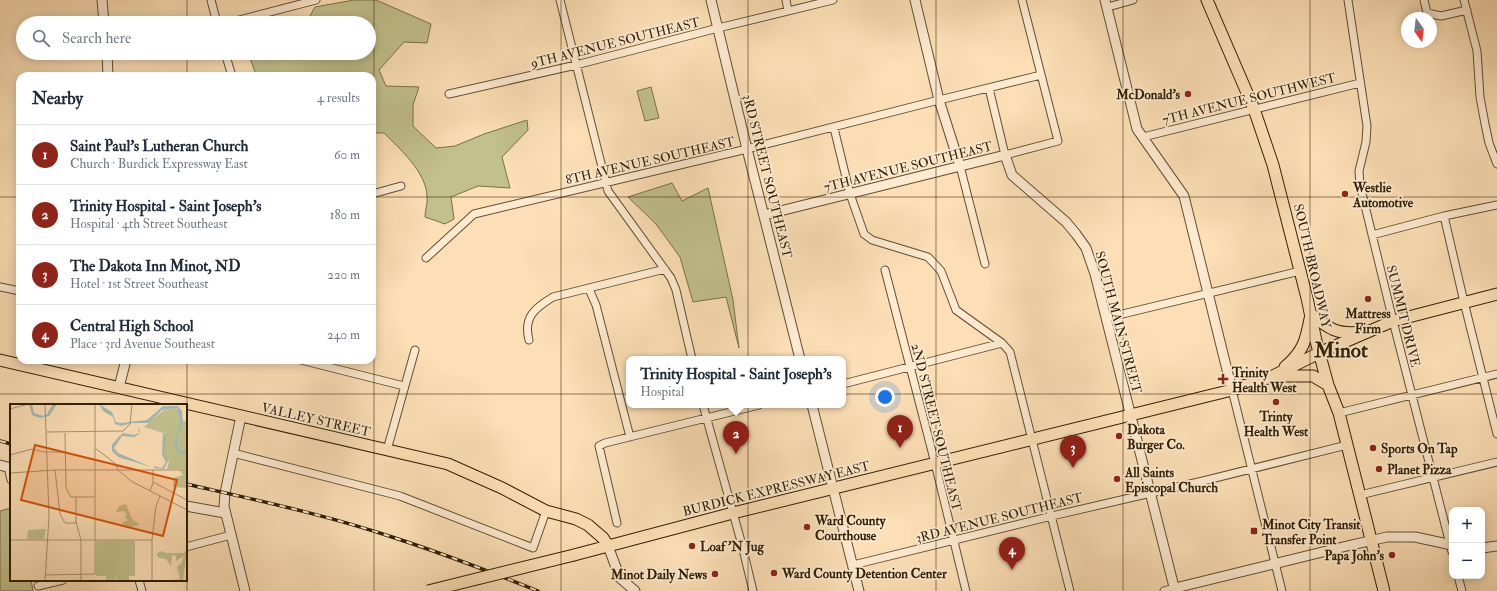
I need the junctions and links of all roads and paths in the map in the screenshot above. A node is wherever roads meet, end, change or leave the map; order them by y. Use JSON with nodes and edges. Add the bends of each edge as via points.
{"nodes":[{"id":1,"x":102,"y":0,"type":"edge"},
{"id":2,"x":211,"y":0,"type":"edge"},
{"id":3,"x":316,"y":0,"type":"edge"},
{"id":4,"x":560,"y":0,"type":"edge"},
{"id":5,"x":711,"y":0,"type":"edge"},
{"id":6,"x":786,"y":0,"type":"edge"},
{"id":7,"x":833,"y":0,"type":"edge"},
{"id":8,"x":915,"y":0,"type":"edge"},
{"id":9,"x":1022,"y":0,"type":"edge"},
{"id":10,"x":1133,"y":0,"type":"edge"},
{"id":11,"x":1206,"y":0,"type":"edge"},
{"id":12,"x":1348,"y":0,"type":"edge"},
{"id":13,"x":1424,"y":0,"type":"edge"},
{"id":14,"x":1464,"y":0,"type":"edge"},
{"id":15,"x":299,"y":2,"type":"edge"},
{"id":16,"x":1106,"y":4,"type":"edge"},
{"id":17,"x":1467,"y":10,"type":"junction"},
{"id":18,"x":788,"y":11,"type":"junction"},
{"id":19,"x":103,"y":16,"type":"edge"},
{"id":20,"x":215,"y":16,"type":"edge"},
{"id":21,"x":252,"y":16,"type":"edge"},
{"id":22,"x":718,"y":28,"type":"junction"},
{"id":23,"x":107,"y":60,"type":"edge"},
{"id":24,"x":227,"y":60,"type":"edge"},
{"id":25,"x":576,"y":65,"type":"junction"},
{"id":26,"x":108,"y":72,"type":"edge"},
{"id":27,"x":231,"y":72,"type":"edge"},
{"id":28,"x":1041,"y":76,"type":"junction"},
{"id":29,"x":1360,"y":83,"type":"junction"},
{"id":30,"x":989,"y":88,"type":"junction"},
{"id":31,"x":449,"y":94,"type":"dead end"},
{"id":32,"x":939,"y":100,"type":"junction"},
{"id":33,"x":1254,"y":109,"type":"junction"},
{"id":34,"x":834,"y":128,"type":"junction"},
{"id":35,"x":1143,"y":137,"type":"junction"},
{"id":36,"x":747,"y":149,"type":"junction"},
{"id":37,"x":1005,"y":155,"type":"junction"},
{"id":38,"x":1497,"y":164,"type":"edge"},
{"id":39,"x":960,"y":166,"type":"junction"},
{"id":40,"x":605,"y":184,"type":"junction"},
{"id":41,"x":401,"y":186,"type":"dead end"},
{"id":42,"x":376,"y":193,"type":"edge"},
{"id":43,"x":850,"y":194,"type":"junction"},
{"id":44,"x":1497,"y":205,"type":"edge"},
{"id":45,"x":764,"y":215,"type":"junction"},
{"id":46,"x":1444,"y":216,"type":"junction"},
{"id":47,"x":1372,"y":235,"type":"junction"},
{"id":48,"x":426,"y":258,"type":"dead end"},
{"id":49,"x":985,"y":264,"type":"dead end"},
{"id":50,"x":665,"y":269,"type":"junction"},
{"id":51,"x":885,"y":270,"type":"dead end"},
{"id":52,"x":1300,"y":271,"type":"junction"},
{"id":53,"x":0,"y":286,"type":"edge"},
{"id":54,"x":589,"y":289,"type":"junction"},
{"id":55,"x":16,"y":290,"type":"edge"},
{"id":56,"x":1207,"y":293,"type":"junction"},
{"id":57,"x":1497,"y":294,"type":"edge"},
{"id":58,"x":1464,"y":302,"type":"junction"},
{"id":59,"x":1311,"y":314,"type":"junction"},
{"id":60,"x":1106,"y":318,"type":"junction"},
{"id":61,"x":1393,"y":321,"type":"junction"},
{"id":62,"x":1371,"y":330,"type":"junction"},
{"id":63,"x":529,"y":340,"type":"dead end"},
{"id":64,"x":1002,"y":343,"type":"junction"},
{"id":65,"x":415,"y":350,"type":"dead end"},
{"id":66,"x":1319,"y":353,"type":"junction"},
{"id":67,"x":691,"y":356,"type":"edge"},
{"id":68,"x":799,"y":356,"type":"edge"},
{"id":69,"x":0,"y":360,"type":"edge"},
{"id":70,"x":16,"y":364,"type":"edge"},
{"id":71,"x":18,"y":364,"type":"edge"},
{"id":72,"x":125,"y":364,"type":"edge"},
{"id":73,"x":317,"y":364,"type":"edge"},
{"id":74,"x":909,"y":368,"type":"junction"},
{"id":75,"x":1497,"y":374,"type":"edge"},
{"id":76,"x":1273,"y":376,"type":"junction"},
{"id":77,"x":1483,"y":378,"type":"junction"},
{"id":78,"x":846,"y":383,"type":"edge"},
{"id":79,"x":1328,"y":385,"type":"junction"},
{"id":80,"x":404,"y":386,"type":"junction"},
{"id":81,"x":119,"y":387,"type":"junction"},
{"id":82,"x":1232,"y":390,"type":"junction"},
{"id":83,"x":1412,"y":394,"type":"junction"},
{"id":84,"x":704,"y":408,"type":"edge"},
{"id":85,"x":747,"y":408,"type":"edge"},
{"id":86,"x":813,"y":408,"type":"edge"},
{"id":87,"x":1339,"y":413,"type":"junction"},
{"id":88,"x":1131,"y":414,"type":"junction"},
{"id":89,"x":241,"y":416,"type":"junction"},
{"id":90,"x":707,"y":418,"type":"junction"},
{"id":91,"x":1497,"y":434,"type":"edge"},
{"id":92,"x":630,"y":437,"type":"junction"},
{"id":93,"x":1032,"y":439,"type":"junction"},
{"id":94,"x":1347,"y":445,"type":"junction"},
{"id":95,"x":388,"y":450,"type":"junction"},
{"id":96,"x":233,"y":453,"type":"junction"},
{"id":97,"x":1497,"y":462,"type":"edge"},
{"id":98,"x":935,"y":463,"type":"junction"},
{"id":99,"x":6,"y":467,"type":"edge"},
{"id":100,"x":1252,"y":469,"type":"junction"},
{"id":101,"x":10,"y":477,"type":"edge"},
{"id":102,"x":1433,"y":478,"type":"junction"},
{"id":103,"x":832,"y":488,"type":"junction"},
{"id":104,"x":1151,"y":494,"type":"junction"},
{"id":105,"x":1360,"y":495,"type":"junction"},
{"id":106,"x":187,"y":506,"type":"edge"},
{"id":107,"x":546,"y":511,"type":"junction"},
{"id":108,"x":225,"y":513,"type":"junction"},
{"id":109,"x":733,"y":513,"type":"junction"},
{"id":110,"x":1052,"y":516,"type":"junction"},
{"id":111,"x":617,"y":523,"type":"dead end"},
{"id":112,"x":231,"y":536,"type":"junction"},
{"id":113,"x":953,"y":540,"type":"junction"},
{"id":114,"x":1371,"y":541,"type":"junction"},
{"id":115,"x":1450,"y":543,"type":"edge"},
{"id":116,"x":608,"y":546,"type":"junction"},
{"id":117,"x":1449,"y":546,"type":"edge"},
{"id":118,"x":1497,"y":546,"type":"edge"},
{"id":119,"x":187,"y":547,"type":"edge"},
{"id":120,"x":1485,"y":548,"type":"edge"},
{"id":121,"x":1276,"y":564,"type":"junction"},
{"id":122,"x":852,"y":565,"type":"junction"},
{"id":123,"x":1459,"y":579,"type":"edge"},
{"id":124,"x":59,"y":581,"type":"edge"},
{"id":125,"x":139,"y":581,"type":"edge"},
{"id":126,"x":38,"y":586,"type":"edge"},
{"id":127,"x":1175,"y":590,"type":"edge"},
{"id":128,"x":142,"y":591,"type":"edge"},
{"id":129,"x":245,"y":591,"type":"edge"},
{"id":130,"x":428,"y":591,"type":"edge"},
{"id":131,"x":635,"y":591,"type":"edge"},
{"id":132,"x":753,"y":591,"type":"edge"},
{"id":133,"x":859,"y":591,"type":"edge"},
{"id":134,"x":966,"y":591,"type":"edge"},
{"id":135,"x":1070,"y":591,"type":"edge"},
{"id":136,"x":1164,"y":591,"type":"edge"},
{"id":137,"x":1282,"y":591,"type":"edge"},
{"id":138,"x":1384,"y":591,"type":"edge"},
{"id":139,"x":1462,"y":591,"type":"edge"}],
"edges":[{"from":1,"to":19,"type":"street"},
{"from":2,"to":20,"type":"street"},
{"from":3,"to":15,"type":"street"},
{"from":4,"to":25,"type":"street"},
{"from":5,"to":22,"type":"street","name":"3RD STREET SOUTHEAST"},
{"from":6,"to":18,"type":"street"},
{"from":7,"to":18,"type":"street","name":"9TH AVENUE SOUTHEAST"},
{"from":8,"to":32,"type":"street"},
{"from":9,"to":28,"type":"street"},
{"from":10,"to":16,"type":"street"},
{"from":11,"to":33,"type":"main road","name":"SOUTH BROADWAY"},
{"from":12,"to":29,"type":"street","name":"SUMMIT DRIVE"},
{"from":13,"to":17,"type":"street","via":[[1427,13],[1441,16]]},
{"from":14,"to":17,"type":"street"},
{"from":15,"to":21,"type":"street"},
{"from":16,"to":35,"type":"street","via":[[1137,129]]},
{"from":17,"to":38,"type":"street","via":[[1477,52],[1485,124]]},
{"from":18,"to":22,"type":"street","name":"9TH AVENUE SOUTHEAST"},
{"from":22,"to":25,"type":"street","name":"9TH AVENUE SOUTHEAST"},
{"from":22,"to":36,"type":"street","name":"3RD STREET SOUTHEAST"},
{"from":23,"to":26,"type":"street"},
{"from":24,"to":27,"type":"street"},
{"from":25,"to":31,"type":"street","name":"9TH AVENUE SOUTHEAST"},
{"from":25,"to":40,"type":"street"},
{"from":28,"to":30,"type":"street","name":"8TH AVENUE SOUTHEAST"},
{"from":28,"to":37,"type":"street","name":"7TH AVENUE SOUTHEAST","via":[[1058,141]]},
{"from":29,"to":33,"type":"street","name":"7TH AVENUE SOUTHWEST"},
{"from":29,"to":47,"type":"street","name":"SUMMIT DRIVE","via":[[1367,126],[1359,178]]},
{"from":30,"to":32,"type":"street","name":"8TH AVENUE SOUTHEAST"},
{"from":30,"to":37,"type":"street","name":"SOUTH MAIN STREET"},
{"from":32,"to":34,"type":"street","name":"8TH AVENUE SOUTHEAST"},
{"from":32,"to":39,"type":"street"},
{"from":33,"to":35,"type":"street","name":"7TH AVENUE SOUTHWEST"},
{"from":33,"to":52,"type":"main road","name":"SOUTH BROADWAY","via":[[1275,172]]},
{"from":34,"to":36,"type":"street","name":"8TH AVENUE SOUTHEAST"},
{"from":34,"to":43,"type":"street"},
{"from":35,"to":56,"type":"street","via":[[1184,196]]},
{"from":36,"to":40,"type":"street","name":"8TH AVENUE SOUTHEAST"},
{"from":36,"to":45,"type":"street","name":"3RD STREET SOUTHEAST"},
{"from":37,"to":39,"type":"street","name":"7TH AVENUE SOUTHEAST"},
{"from":37,"to":60,"type":"street","name":"SOUTH MAIN STREET","via":[[1012,175],[1066,222],[1086,248]]},
{"from":39,"to":43,"type":"street","name":"7TH AVENUE SOUTHEAST"},
{"from":39,"to":49,"type":"street"},
{"from":40,"to":48,"type":"street","name":"8TH AVENUE SOUTHEAST","via":[[474,214]]},
{"from":40,"to":50,"type":"street","via":[[608,192]]},
{"from":41,"to":42,"type":"street"},
{"from":43,"to":45,"type":"street","name":"7TH AVENUE SOUTHEAST"},
{"from":43,"to":64,"type":"street","via":[[864,234],[872,240],[928,257],[941,271],[956,310]]},
{"from":44,"to":46,"type":"street"},
{"from":45,"to":68,"type":"street","name":"3RD STREET SOUTHEAST"},
{"from":46,"to":47,"type":"street"},
{"from":46,"to":58,"type":"street"},
{"from":47,"to":61,"type":"street","name":"SUMMIT DRIVE"},
{"from":50,"to":54,"type":"street"},
{"from":50,"to":67,"type":"street","via":[[676,290]]},
{"from":51,"to":74,"type":"street","name":"2ND STREET SOUTHEAST"},
{"from":52,"to":56,"type":"street"},
{"from":52,"to":59,"type":"main road","name":"SOUTH BROADWAY"},
{"from":53,"to":55,"type":"street"},
{"from":54,"to":63,"type":"street","via":[[553,297],[537,306],[528,320]]},
{"from":54,"to":92,"type":"street","via":[[596,304]]},
{"from":56,"to":60,"type":"street"},
{"from":56,"to":82,"type":"street"},
{"from":57,"to":58,"type":"main road"},
{"from":58,"to":61,"type":"main road"},
{"from":58,"to":77,"type":"street"},
{"from":59,"to":62,"type":"main road","via":[[1335,331]]},
{"from":59,"to":66,"type":"main road","name":"SOUTH BROADWAY"},
{"from":59,"to":76,"type":"main road","via":[[1302,348],[1292,361]]},
{"from":60,"to":88,"type":"street","name":"SOUTH MAIN STREET"},
{"from":61,"to":62,"type":"main road"},
{"from":61,"to":83,"type":"street","name":"SUMMIT DRIVE"},
{"from":62,"to":66,"type":"main road"},
{"from":64,"to":74,"type":"street"},
{"from":64,"to":93,"type":"street","via":[[1010,352]]},
{"from":65,"to":80,"type":"street"},
{"from":66,"to":76,"type":"main road"},
{"from":66,"to":79,"type":"main road","name":"SOUTH BROADWAY"},
{"from":69,"to":70,"type":"main road","name":"VALLEY STREET"},
{"from":71,"to":81,"type":"main road","name":"VALLEY STREET"},
{"from":72,"to":81,"type":"street"},
{"from":73,"to":80,"type":"street"},
{"from":74,"to":78,"type":"street"},
{"from":74,"to":98,"type":"street","name":"2ND STREET SOUTHEAST"},
{"from":75,"to":77,"type":"street"},
{"from":76,"to":79,"type":"main road","via":[[1313,376]]},
{"from":76,"to":82,"type":"main road","name":"BURDICK EXPRESSWAY EAST"},
{"from":77,"to":83,"type":"street"},
{"from":77,"to":91,"type":"street"},
{"from":79,"to":87,"type":"main road","name":"SOUTH BROADWAY"},
{"from":80,"to":95,"type":"street"},
{"from":81,"to":89,"type":"main road","name":"VALLEY STREET"},
{"from":82,"to":88,"type":"main road","name":"BURDICK EXPRESSWAY EAST"},
{"from":82,"to":100,"type":"street"},
{"from":83,"to":87,"type":"street"},
{"from":83,"to":102,"type":"street","name":"SUMMIT DRIVE"},
{"from":84,"to":90,"type":"street"},
{"from":85,"to":90,"type":"street"},
{"from":86,"to":103,"type":"street"},
{"from":87,"to":94,"type":"main road","name":"SOUTH BROADWAY"},
{"from":88,"to":93,"type":"main road","name":"BURDICK EXPRESSWAY EAST"},
{"from":88,"to":104,"type":"street","name":"SOUTH MAIN STREET"},
{"from":89,"to":95,"type":"main road","name":"VALLEY STREET"},
{"from":89,"to":96,"type":"street"},
{"from":90,"to":92,"type":"street"},
{"from":90,"to":109,"type":"street"},
{"from":92,"to":111,"type":"street","via":[[599,446]]},
{"from":93,"to":98,"type":"main road","name":"BURDICK EXPRESSWAY EAST"},
{"from":93,"to":110,"type":"street"},
{"from":94,"to":100,"type":"street","name":"3RD AVENUE SOUTHEAST"},
{"from":94,"to":105,"type":"main road","name":"SOUTH BROADWAY"},
{"from":95,"to":107,"type":"main road","name":"VALLEY STREET","via":[[448,464]]},
{"from":96,"to":107,"type":"street","via":[[400,496],[533,548]]},
{"from":96,"to":108,"type":"street","via":[[224,497]]},
{"from":97,"to":102,"type":"street"},
{"from":98,"to":103,"type":"main road","name":"BURDICK EXPRESSWAY EAST"},
{"from":98,"to":113,"type":"street","name":"2ND STREET SOUTHEAST"},
{"from":99,"to":101,"type":"street"},
{"from":100,"to":104,"type":"street","name":"3RD AVENUE SOUTHEAST"},
{"from":100,"to":121,"type":"street"},
{"from":102,"to":105,"type":"street"},
{"from":102,"to":115,"type":"street","name":"SUMMIT DRIVE"},
{"from":103,"to":109,"type":"main road","name":"BURDICK EXPRESSWAY EAST"},
{"from":103,"to":122,"type":"street"},
{"from":104,"to":110,"type":"street","name":"3RD AVENUE SOUTHEAST"},
{"from":104,"to":127,"type":"street","name":"SOUTH MAIN STREET"},
{"from":105,"to":114,"type":"main road","name":"SOUTH BROADWAY"},
{"from":106,"to":108,"type":"street"},
{"from":107,"to":116,"type":"main road","name":"VALLEY STREET","via":[[588,525]]},
{"from":108,"to":112,"type":"street"},
{"from":109,"to":116,"type":"main road","name":"BURDICK EXPRESSWAY EAST"},
{"from":109,"to":132,"type":"street"},
{"from":110,"to":113,"type":"street","name":"3RD AVENUE SOUTHEAST"},
{"from":110,"to":135,"type":"street"},
{"from":112,"to":119,"type":"street"},
{"from":112,"to":129,"type":"street"},
{"from":113,"to":122,"type":"street","name":"3RD AVENUE SOUTHEAST"},
{"from":113,"to":134,"type":"street","name":"2ND STREET SOUTHEAST"},
{"from":114,"to":117,"type":"street","via":[[1387,537],[1415,537]]},
{"from":114,"to":121,"type":"street"},
{"from":114,"to":138,"type":"main road","name":"SOUTH BROADWAY"},
{"from":116,"to":130,"type":"main road","name":"BURDICK EXPRESSWAY EAST","bridge":true},
{"from":116,"to":131,"type":"street","via":[[617,572]]},
{"from":118,"to":120,"type":"street"},
{"from":121,"to":127,"type":"street"},
{"from":121,"to":137,"type":"street"},
{"from":122,"to":133,"type":"street"},
{"from":123,"to":139,"type":"street"},
{"from":124,"to":126,"type":"street"},
{"from":125,"to":128,"type":"street"},
{"from":127,"to":136,"type":"street"}]}
